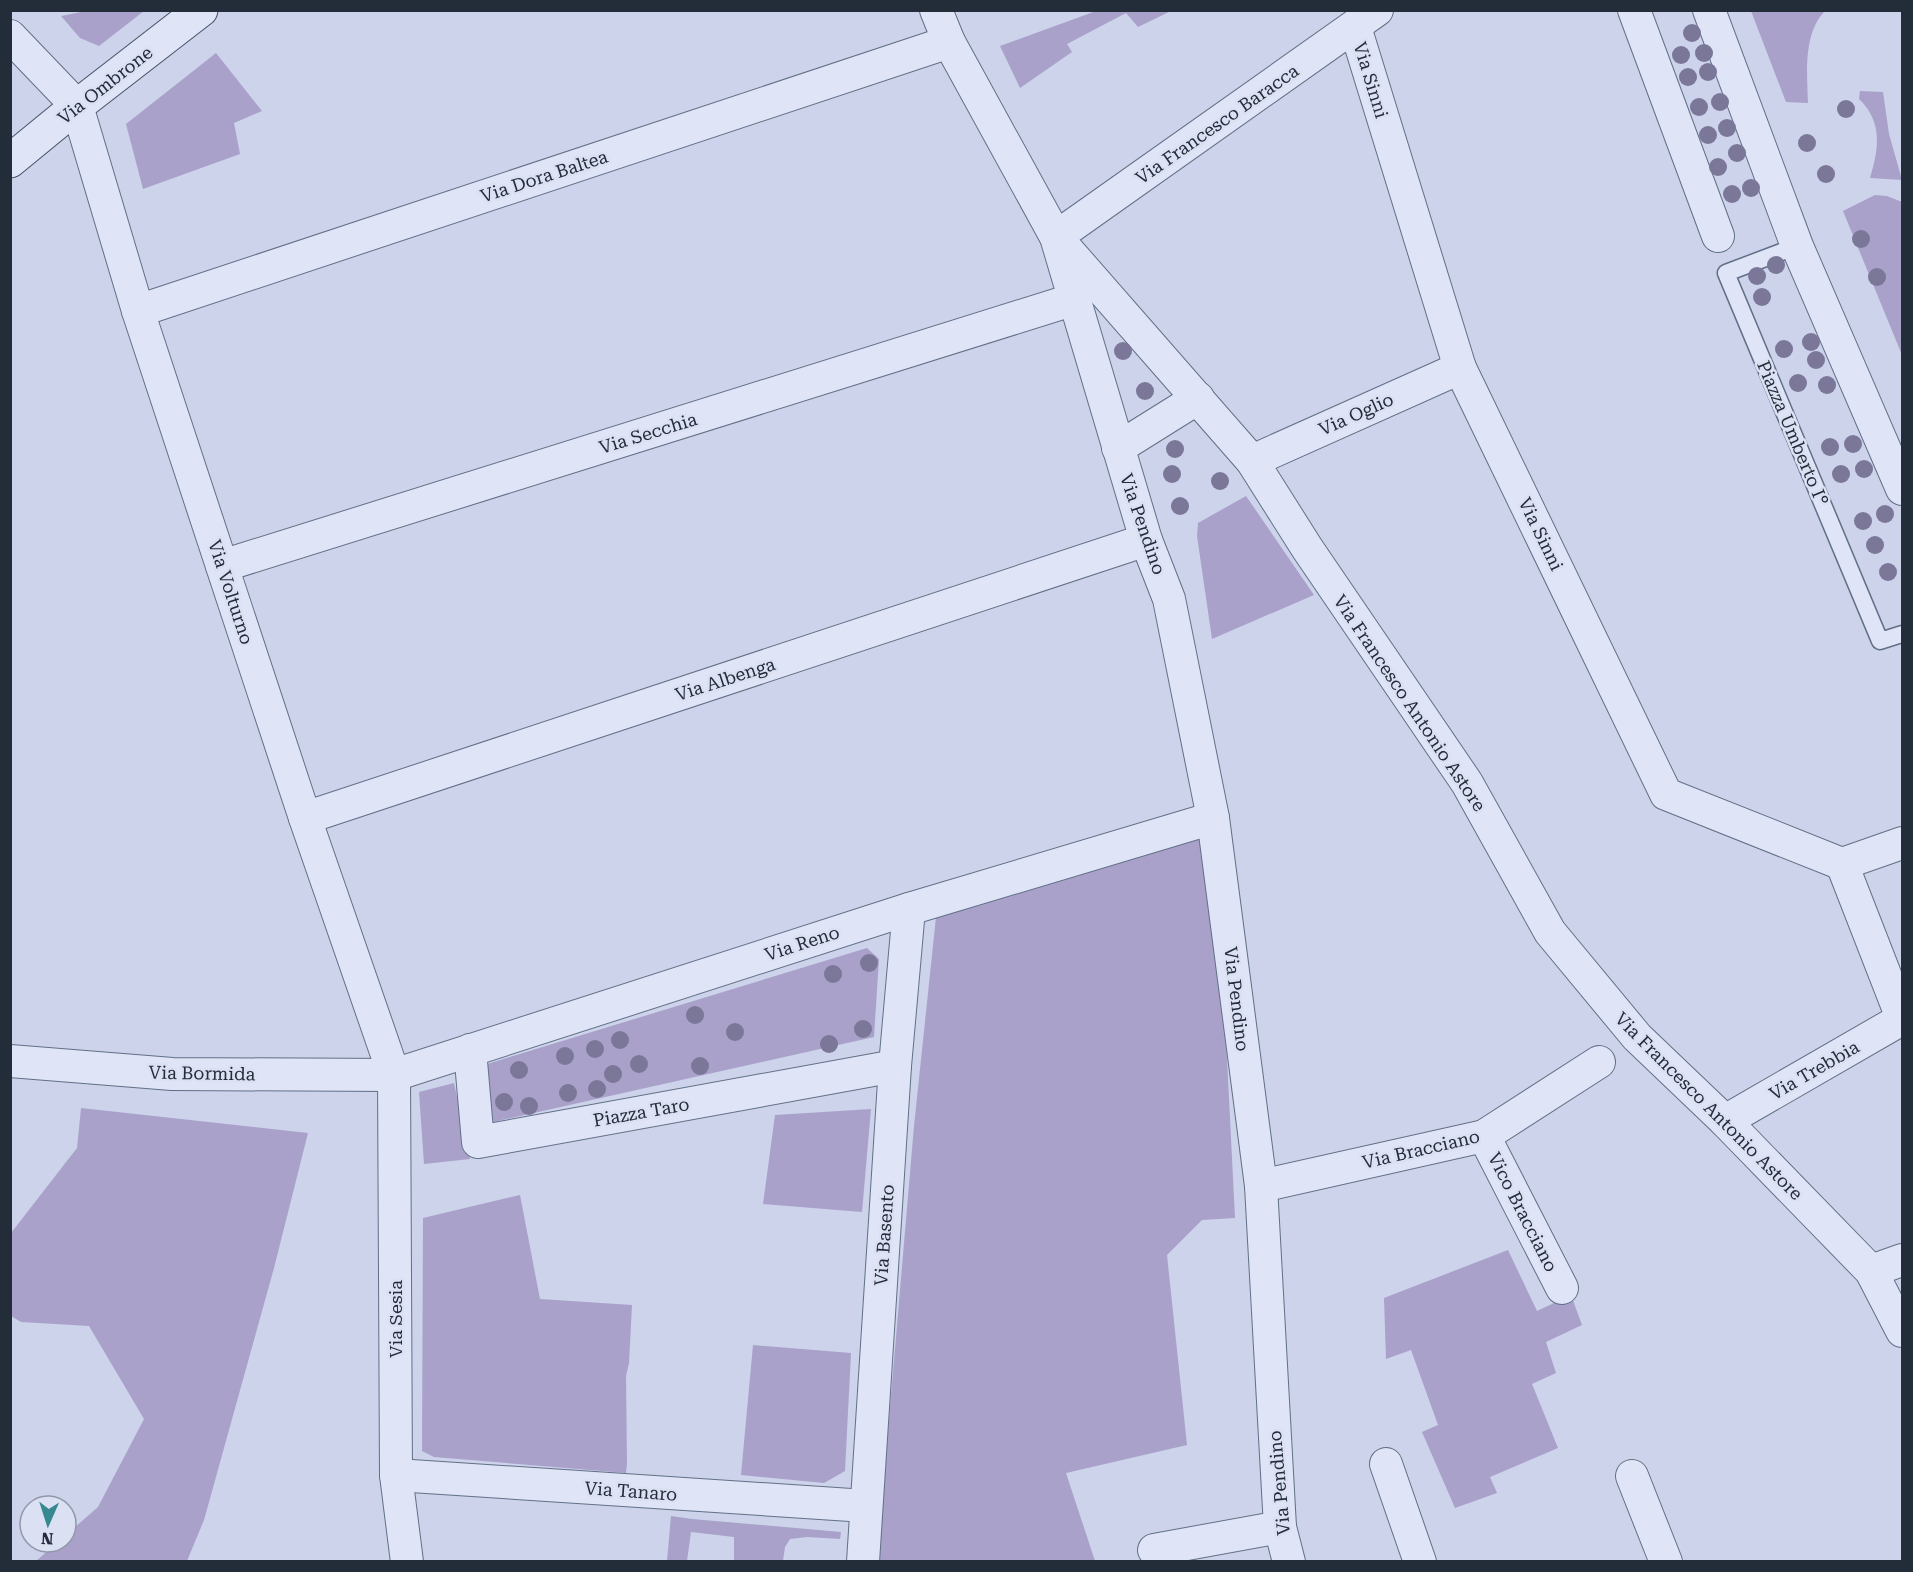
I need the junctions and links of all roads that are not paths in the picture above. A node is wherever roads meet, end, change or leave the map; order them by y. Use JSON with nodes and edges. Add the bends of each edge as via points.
{"nodes":[{"id":1,"x":201,"y":10,"type":"edge"},
{"id":2,"x":936,"y":10,"type":"edge"},
{"id":3,"x":1634,"y":10,"type":"edge"},
{"id":4,"x":1709,"y":10,"type":"edge"},
{"id":5,"x":1366,"y":19,"type":"edge"},
{"id":6,"x":10,"y":36,"type":"edge"},
{"id":7,"x":949,"y":42,"type":"junction"},
{"id":8,"x":77,"y":106,"type":"junction"},
{"id":9,"x":10,"y":161,"type":"edge"},
{"id":10,"x":1719,"y":236,"type":"dead end"},
{"id":11,"x":1056,"y":237,"type":"junction"},
{"id":12,"x":1797,"y":246,"type":"junction"},
{"id":13,"x":1075,"y":299,"type":"junction"},
{"id":14,"x":138,"y":310,"type":"junction"},
{"id":15,"x":1460,"y":368,"type":"junction"},
{"id":16,"x":1198,"y":398,"type":"junction"},
{"id":17,"x":1118,"y":448,"type":"junction"},
{"id":18,"x":1252,"y":461,"type":"junction"},
{"id":19,"x":1902,"y":489,"type":"edge"},
{"id":20,"x":1146,"y":540,"type":"junction"},
{"id":21,"x":222,"y":566,"type":"junction"},
{"id":22,"x":1902,"y":634,"type":"edge"},
{"id":23,"x":304,"y":818,"type":"junction"},
{"id":24,"x":1213,"y":818,"type":"junction"},
{"id":25,"x":1902,"y":843,"type":"edge"},
{"id":26,"x":1842,"y":864,"type":"junction"},
{"id":27,"x":909,"y":909,"type":"junction"},
{"id":28,"x":1902,"y":1019,"type":"edge"},
{"id":29,"x":470,"y":1050,"type":"junction"},
{"id":30,"x":10,"y":1061,"type":"edge"},
{"id":31,"x":1599,"y":1062,"type":"dead end"},
{"id":32,"x":895,"y":1066,"type":"junction"},
{"id":33,"x":394,"y":1075,"type":"junction"},
{"id":34,"x":1725,"y":1121,"type":"junction"},
{"id":35,"x":1484,"y":1136,"type":"junction"},
{"id":36,"x":1261,"y":1186,"type":"junction"},
{"id":37,"x":1902,"y":1260,"type":"edge"},
{"id":38,"x":1871,"y":1271,"type":"junction"},
{"id":39,"x":1562,"y":1288,"type":"dead end"},
{"id":40,"x":1902,"y":1331,"type":"edge"},
{"id":41,"x":1386,"y":1464,"type":"dead end"},
{"id":42,"x":396,"y":1475,"type":"junction"},
{"id":43,"x":1632,"y":1476,"type":"dead end"},
{"id":44,"x":866,"y":1506,"type":"junction"},
{"id":45,"x":1280,"y":1527,"type":"junction"},
{"id":46,"x":1154,"y":1550,"type":"dead end"},
{"id":47,"x":407,"y":1562,"type":"edge"},
{"id":48,"x":862,"y":1562,"type":"edge"},
{"id":49,"x":1289,"y":1562,"type":"edge"},
{"id":50,"x":1420,"y":1562,"type":"edge"},
{"id":51,"x":1666,"y":1562,"type":"edge"}],
"edges":[{"from":1,"to":8,"type":"street","name":"Via Ombrone"},
{"from":2,"to":7,"type":"street","name":"Via Pendino"},
{"from":3,"to":10,"type":"street"},
{"from":4,"to":12,"type":"street"},
{"from":5,"to":11,"type":"street","name":"Via Francesco Baracca"},
{"from":5,"to":15,"type":"street","name":"Via Sinni"},
{"from":6,"to":8,"type":"street"},
{"from":7,"to":11,"type":"street","name":"Via Pendino"},
{"from":7,"to":14,"type":"street","name":"Via Dora Baltea"},
{"from":8,"to":9,"type":"street","name":"Via Ombrone"},
{"from":8,"to":14,"type":"street","name":"Via Volturno"},
{"from":11,"to":13,"type":"street","name":"Via Pendino"},
{"from":11,"to":16,"type":"street","name":"Via Francesco Antonio Astore"},
{"from":12,"to":19,"type":"street"},
{"from":12,"to":22,"type":"lane","name":"Piazza Umberto I°","via":[[1726,273],[1880,642]]},
{"from":13,"to":17,"type":"street","name":"Via Pendino"},
{"from":13,"to":21,"type":"street","name":"Via Secchia"},
{"from":14,"to":21,"type":"street","name":"Via Volturno"},
{"from":15,"to":18,"type":"street","name":"Via Oglio"},
{"from":15,"to":26,"type":"street","name":"Via Sinni","via":[[1666,794]]},
{"from":16,"to":17,"type":"street"},
{"from":16,"to":18,"type":"street","name":"Via Francesco Antonio Astore"},
{"from":17,"to":20,"type":"street","name":"Via Pendino"},
{"from":18,"to":34,"type":"street","name":"Via Francesco Antonio Astore","via":[[1306,548],[1467,783],[1550,932],[1637,1037]]},
{"from":20,"to":23,"type":"street","name":"Via Albenga"},
{"from":20,"to":24,"type":"street","name":"Via Pendino","via":[[1169,599]]},
{"from":21,"to":23,"type":"street","name":"Via Volturno"},
{"from":23,"to":33,"type":"street","name":"Via Volturno"},
{"from":24,"to":27,"type":"street","name":"Via Reno"},
{"from":24,"to":36,"type":"street","name":"Via Pendino"},
{"from":25,"to":26,"type":"street"},
{"from":26,"to":28,"type":"street","name":"Via Trebbia"},
{"from":27,"to":29,"type":"street","name":"Via Reno"},
{"from":27,"to":32,"type":"street","name":"Via Basento"},
{"from":28,"to":34,"type":"street","name":"Via Trebbia"},
{"from":29,"to":32,"type":"street","name":"Piazza Taro","via":[[478,1142]]},
{"from":29,"to":33,"type":"street","name":"Via Reno"},
{"from":30,"to":33,"type":"street","name":"Via Bormida","via":[[172,1074]]},
{"from":31,"to":35,"type":"street","name":"Via Bracciano"},
{"from":32,"to":44,"type":"street","name":"Via Basento"},
{"from":33,"to":42,"type":"street","name":"Via Sesia"},
{"from":34,"to":38,"type":"street","name":"Via Francesco Antonio Astore"},
{"from":35,"to":36,"type":"street","name":"Via Bracciano"},
{"from":35,"to":39,"type":"street","name":"Vico Bracciano"},
{"from":36,"to":45,"type":"street","name":"Via Pendino"},
{"from":37,"to":38,"type":"street"},
{"from":38,"to":40,"type":"street","name":"Via Francesco Antonio Astore"},
{"from":41,"to":50,"type":"street"},
{"from":42,"to":44,"type":"street","name":"Via Tanaro"},
{"from":42,"to":47,"type":"street","name":"Via Sesia"},
{"from":43,"to":51,"type":"street"},
{"from":44,"to":48,"type":"street","name":"Via Basento"},
{"from":45,"to":46,"type":"street"},
{"from":45,"to":49,"type":"street","name":"Via Pendino"}]}
